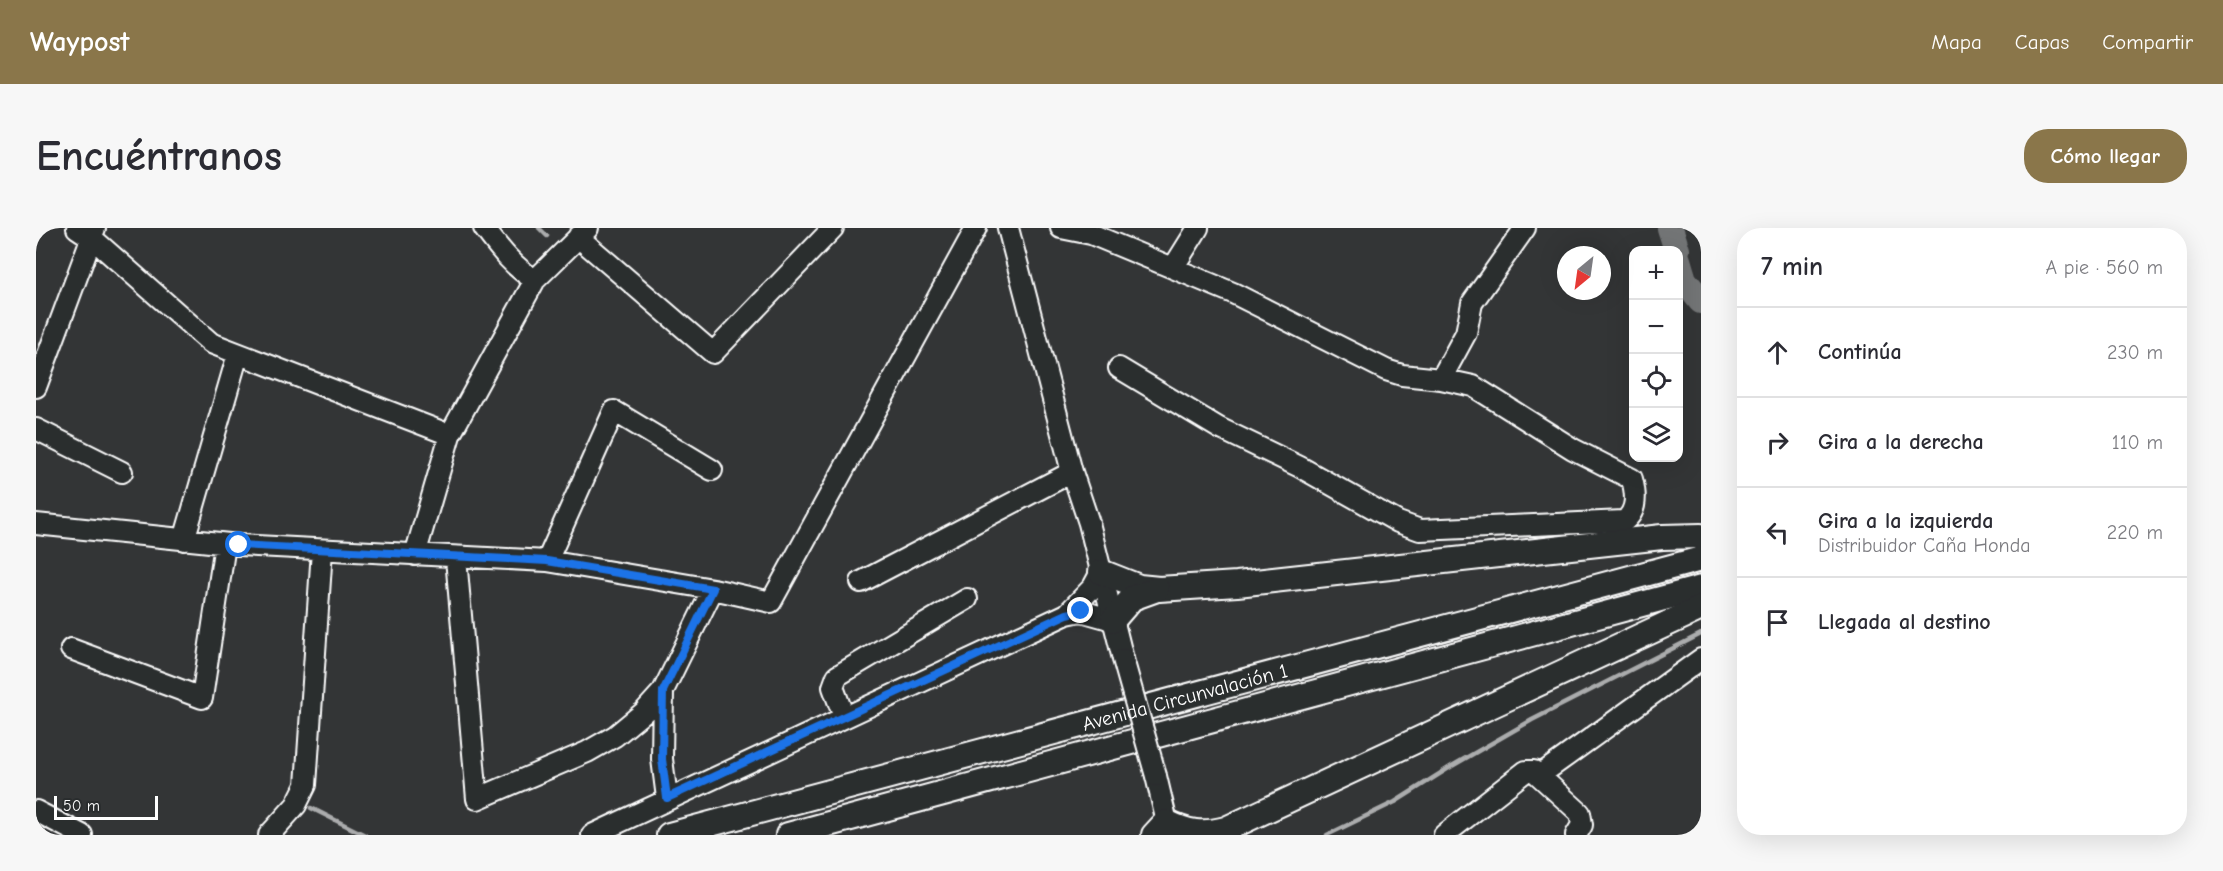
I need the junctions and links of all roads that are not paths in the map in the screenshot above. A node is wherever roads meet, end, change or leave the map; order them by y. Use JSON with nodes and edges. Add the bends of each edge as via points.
{"nodes":[{"id":1,"x":484,"y":228,"type":"edge"},
{"id":2,"x":833,"y":228,"type":"edge"},
{"id":3,"x":976,"y":228,"type":"edge"},
{"id":4,"x":1008,"y":228,"type":"edge"},
{"id":5,"x":1061,"y":228,"type":"edge"},
{"id":6,"x":1198,"y":228,"type":"edge"},
{"id":7,"x":1525,"y":228,"type":"edge"},
{"id":8,"x":88,"y":231,"type":"edge"},
{"id":9,"x":583,"y":231,"type":"edge"},
{"id":10,"x":1094,"y":231,"type":"edge"},
{"id":11,"x":1173,"y":268,"type":"junction"},
{"id":12,"x":535,"y":280,"type":"junction"},
{"id":13,"x":238,"y":354,"type":"junction"},
{"id":14,"x":1119,"y":368,"type":"dead end"},
{"id":15,"x":1441,"y":379,"type":"junction"},
{"id":16,"x":36,"y":387,"type":"edge"},
{"id":17,"x":36,"y":429,"type":"edge"},
{"id":18,"x":450,"y":435,"type":"junction"},
{"id":19,"x":712,"y":470,"type":"dead end"},
{"id":20,"x":122,"y":472,"type":"dead end"},
{"id":21,"x":1072,"y":472,"type":"junction"},
{"id":22,"x":36,"y":524,"type":"edge"},
{"id":23,"x":1701,"y":536,"type":"edge"},
{"id":24,"x":184,"y":540,"type":"junction"},
{"id":25,"x":225,"y":544,"type":"junction"},
{"id":26,"x":322,"y":550,"type":"junction"},
{"id":27,"x":415,"y":555,"type":"junction"},
{"id":28,"x":456,"y":558,"type":"junction"},
{"id":29,"x":1701,"y":559,"type":"edge"},
{"id":30,"x":547,"y":561,"type":"junction"},
{"id":31,"x":1101,"y":572,"type":"junction"},
{"id":32,"x":861,"y":582,"type":"dead end"},
{"id":33,"x":1701,"y":588,"type":"edge"},
{"id":34,"x":713,"y":589,"type":"junction"},
{"id":35,"x":1159,"y":589,"type":"junction"},
{"id":36,"x":967,"y":599,"type":"dead end"},
{"id":37,"x":1701,"y":608,"type":"edge"},
{"id":38,"x":1067,"y":614,"type":"junction"},
{"id":39,"x":1113,"y":620,"type":"junction"},
{"id":40,"x":71,"y":649,"type":"dead end"},
{"id":41,"x":1701,"y":659,"type":"edge"},
{"id":42,"x":663,"y":691,"type":"junction"},
{"id":43,"x":844,"y":717,"type":"junction"},
{"id":44,"x":1540,"y":775,"type":"junction"},
{"id":45,"x":667,"y":798,"type":"junction"},
{"id":46,"x":36,"y":810,"type":"edge"},
{"id":47,"x":1163,"y":831,"type":"edge"},
{"id":48,"x":1224,"y":832,"type":"edge"},
{"id":49,"x":82,"y":835,"type":"edge"},
{"id":50,"x":269,"y":835,"type":"edge"},
{"id":51,"x":592,"y":835,"type":"edge"},
{"id":52,"x":669,"y":835,"type":"edge"},
{"id":53,"x":788,"y":835,"type":"edge"},
{"id":54,"x":1444,"y":835,"type":"edge"},
{"id":55,"x":1576,"y":835,"type":"edge"}],
"edges":[{"from":1,"to":12,"type":"street","via":[[521,272]]},
{"from":2,"to":9,"type":"street","via":[[713,353]]},
{"from":3,"to":34,"type":"street","via":[[771,603]]},
{"from":4,"to":21,"type":"street"},
{"from":5,"to":10,"type":"street"},
{"from":6,"to":11,"type":"street"},
{"from":7,"to":15,"type":"street","via":[[1472,303],[1466,333]]},
{"from":8,"to":13,"type":"street","via":[[211,343]]},
{"from":8,"to":16,"type":"street"},
{"from":9,"to":12,"type":"street"},
{"from":10,"to":11,"type":"street"},
{"from":11,"to":15,"type":"street","via":[[1233,293],[1386,370]]},
{"from":12,"to":18,"type":"street"},
{"from":13,"to":18,"type":"street"},
{"from":13,"to":24,"type":"street"},
{"from":14,"to":15,"type":"street","via":[[1219,429],[1300,467],[1409,527],[1420,530],[1579,524],[1624,521],[1631,516],[1635,490],[1632,479],[1573,449],[1473,386]]},
{"from":17,"to":20,"type":"street"},
{"from":18,"to":27,"type":"street"},
{"from":19,"to":30,"type":"street","via":[[614,411]]},
{"from":21,"to":31,"type":"street"},
{"from":21,"to":32,"type":"street"},
{"from":22,"to":24,"type":"street"},
{"from":23,"to":35,"type":"main road"},
{"from":24,"to":25,"type":"street"},
{"from":25,"to":26,"type":"street"},
{"from":25,"to":40,"type":"street","via":[[202,699]]},
{"from":26,"to":27,"type":"street"},
{"from":26,"to":50,"type":"street","via":[[306,785],[296,805]]},
{"from":27,"to":28,"type":"street"},
{"from":28,"to":30,"type":"street"},
{"from":28,"to":42,"type":"street","via":[[477,799],[588,752],[615,736]]},
{"from":29,"to":52,"type":"main road","name":"Avenida Circunvalación 1"},
{"from":30,"to":34,"type":"street"},
{"from":31,"to":35,"type":"main road","via":[[1139,587]]},
{"from":31,"to":38,"type":"street"},
{"from":31,"to":39,"type":"street"},
{"from":33,"to":53,"type":"main road","name":"Avenida Circunvalación 1"},
{"from":34,"to":42,"type":"street"},
{"from":35,"to":39,"type":"main road","via":[[1132,598]]},
{"from":36,"to":43,"type":"street","via":[[837,676],[833,687]]},
{"from":37,"to":48,"type":"main road"},
{"from":38,"to":39,"type":"street","via":[[1081,611]]},
{"from":38,"to":43,"type":"street"},
{"from":39,"to":47,"type":"street","bridge":true,"via":[[1156,776]]},
{"from":41,"to":44,"type":"street"},
{"from":42,"to":45,"type":"street","via":[[662,759]]},
{"from":43,"to":45,"type":"street"},
{"from":44,"to":54,"type":"street","via":[[1526,771]]},
{"from":44,"to":55,"type":"street","via":[[1580,813],[1582,825]]},
{"from":45,"to":51,"type":"street"},
{"from":46,"to":49,"type":"street"},
{"from":47,"to":48,"type":"main road"}]}
